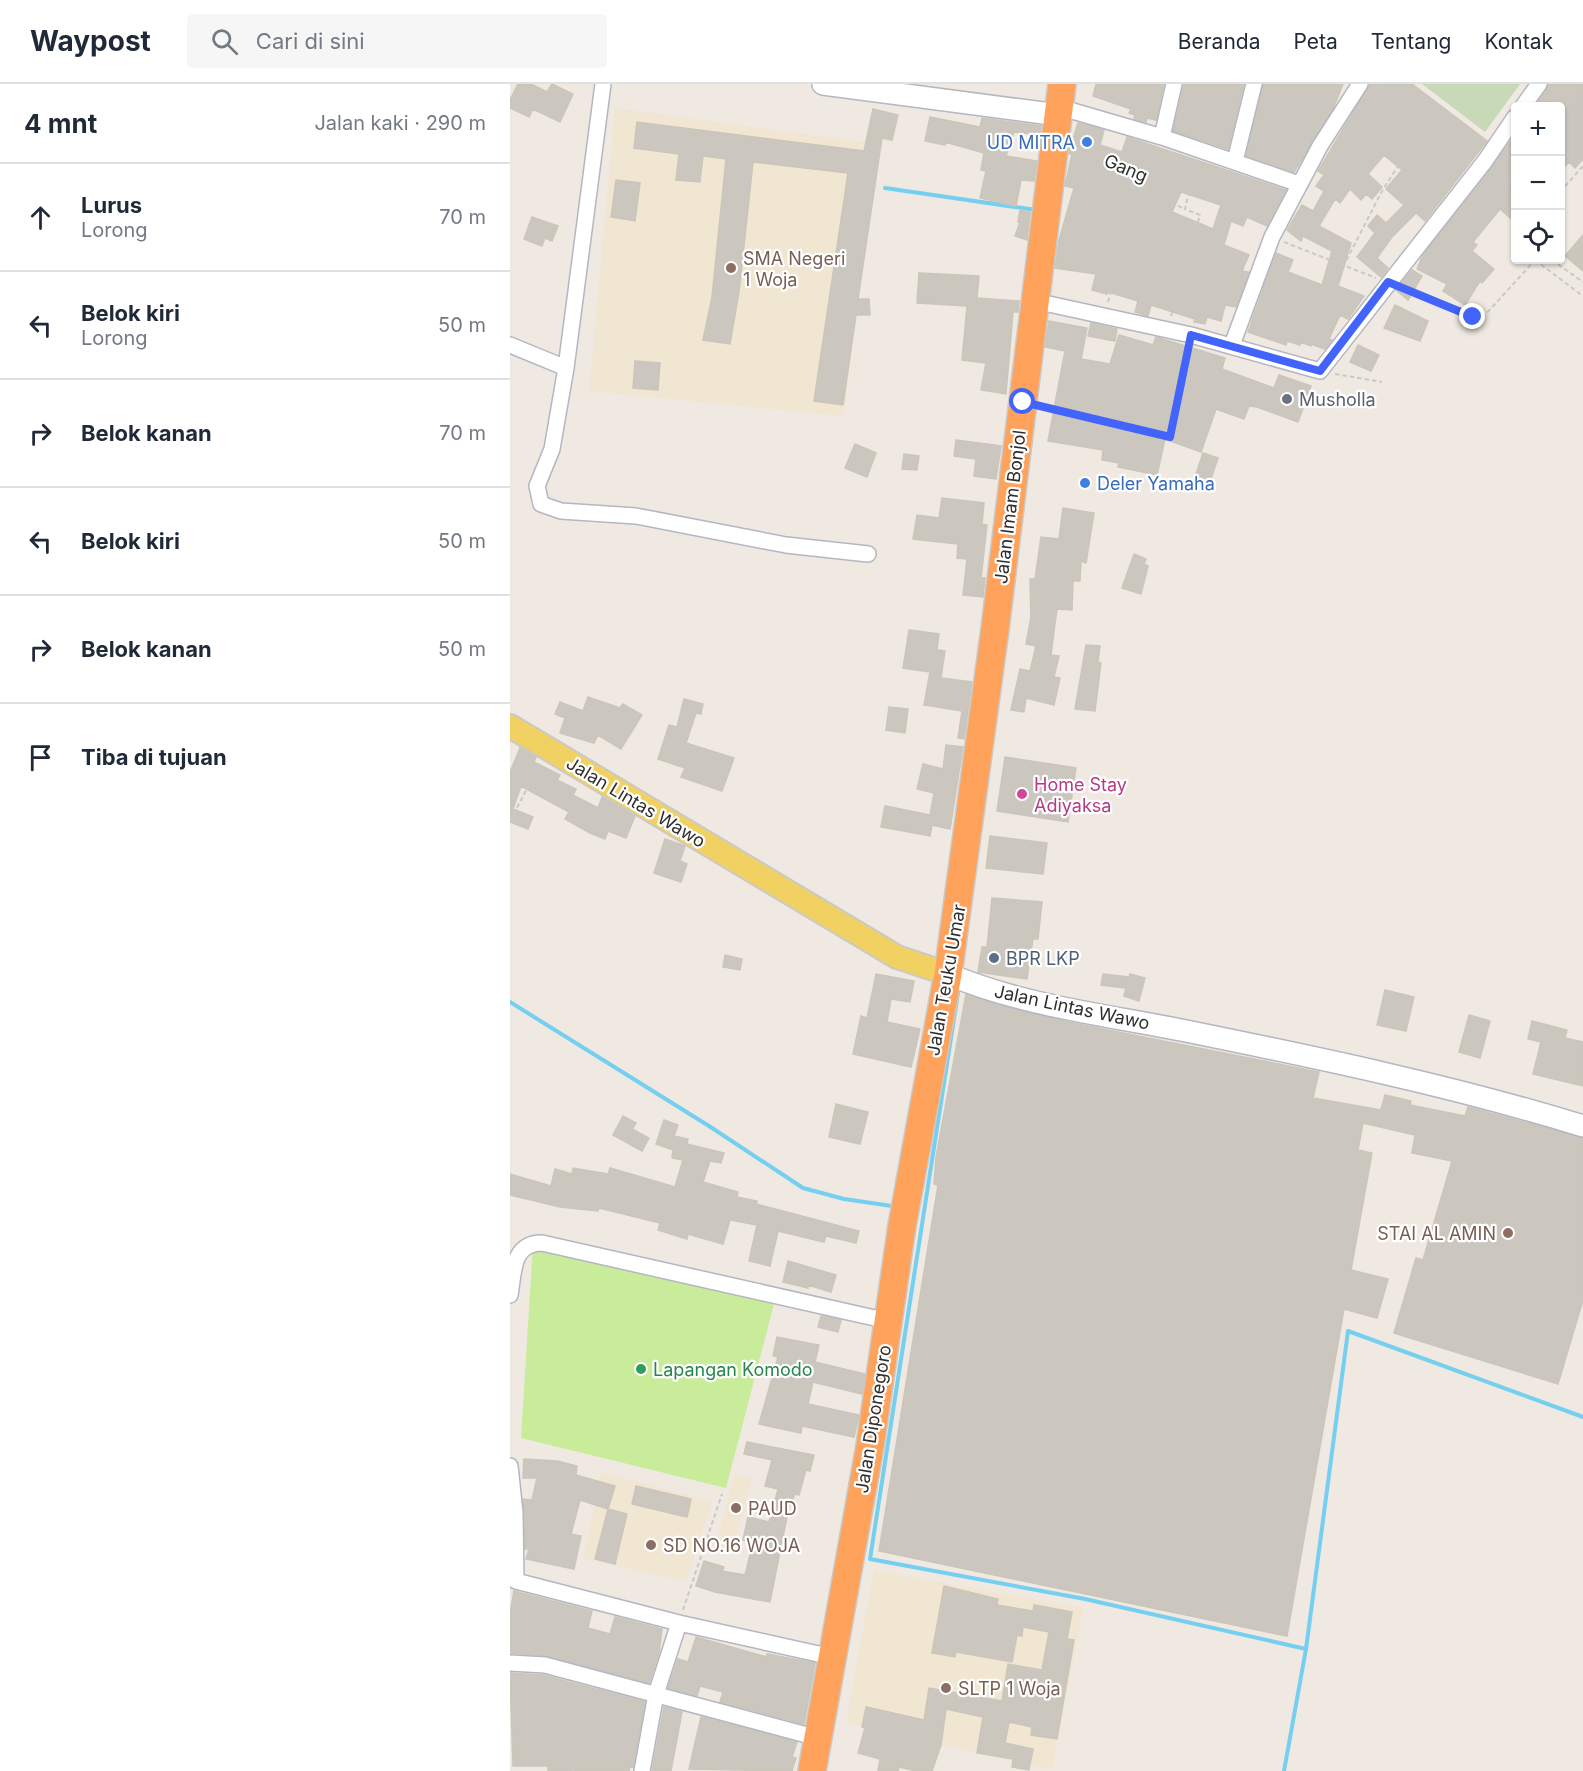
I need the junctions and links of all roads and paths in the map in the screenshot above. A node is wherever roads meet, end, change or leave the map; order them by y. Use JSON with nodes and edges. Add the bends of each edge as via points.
{"nodes":[{"id":1,"x":603,"y":84,"type":"edge"},
{"id":2,"x":823,"y":84,"type":"edge"},
{"id":3,"x":1174,"y":84,"type":"edge"},
{"id":4,"x":1254,"y":84,"type":"edge"},
{"id":5,"x":1360,"y":84,"type":"edge"},
{"id":6,"x":1377,"y":84,"type":"edge"},
{"id":7,"x":1539,"y":84,"type":"edge"},
{"id":8,"x":1060,"y":102,"type":"edge"},
{"id":9,"x":1526,"y":102,"type":"edge"},
{"id":10,"x":1427,"y":120,"type":"junction"},
{"id":11,"x":1511,"y":123,"type":"edge"},
{"id":12,"x":1162,"y":137,"type":"junction"},
{"id":13,"x":1200,"y":150,"type":"junction"},
{"id":14,"x":1054,"y":161,"type":"junction"},
{"id":15,"x":1235,"y":161,"type":"junction"},
{"id":16,"x":1485,"y":161,"type":"junction"},
{"id":17,"x":1583,"y":166,"type":"edge"},
{"id":18,"x":1299,"y":184,"type":"junction"},
{"id":19,"x":1511,"y":185,"type":"edge"},
{"id":20,"x":1565,"y":186,"type":"edge"},
{"id":21,"x":1140,"y":189,"type":"junction"},
{"id":22,"x":1185,"y":209,"type":"junction"},
{"id":23,"x":1272,"y":237,"type":"junction"},
{"id":24,"x":1532,"y":264,"type":"edge"},
{"id":25,"x":1540,"y":264,"type":"edge"},
{"id":26,"x":1558,"y":264,"type":"edge"},
{"id":27,"x":1343,"y":267,"type":"junction"},
{"id":28,"x":1388,"y":282,"type":"junction"},
{"id":29,"x":1583,"y":282,"type":"edge"},
{"id":30,"x":1583,"y":297,"type":"edge"},
{"id":31,"x":1035,"y":301,"type":"junction"},
{"id":32,"x":1105,"y":316,"type":"junction"},
{"id":33,"x":1167,"y":330,"type":"junction"},
{"id":34,"x":1191,"y":335,"type":"junction"},
{"id":35,"x":510,"y":345,"type":"edge"},
{"id":36,"x":1232,"y":345,"type":"junction"},
{"id":37,"x":566,"y":368,"type":"junction"},
{"id":38,"x":1320,"y":371,"type":"junction"},
{"id":39,"x":1382,"y":382,"type":"dead end"},
{"id":40,"x":1023,"y":402,"type":"junction"},
{"id":41,"x":868,"y":554,"type":"dead end"},
{"id":42,"x":510,"y":726,"type":"edge"},
{"id":43,"x":548,"y":748,"type":"junction"},
{"id":44,"x":510,"y":820,"type":"edge"},
{"id":45,"x":960,"y":893,"type":"joint"},
{"id":46,"x":948,"y":974,"type":"junction"},
{"id":47,"x":931,"y":1066,"type":"joint"},
{"id":48,"x":1583,"y":1126,"type":"edge"},
{"id":49,"x":510,"y":1296,"type":"edge"},
{"id":50,"x":888,"y":1321,"type":"junction"},
{"id":51,"x":510,"y":1466,"type":"edge"},
{"id":52,"x":722,"y":1494,"type":"dead end"},
{"id":53,"x":513,"y":1586,"type":"edge"},
{"id":54,"x":679,"y":1623,"type":"junction"},
{"id":55,"x":832,"y":1657,"type":"junction"},
{"id":56,"x":510,"y":1663,"type":"edge"},
{"id":57,"x":577,"y":1673,"type":"junction"},
{"id":58,"x":656,"y":1694,"type":"junction"},
{"id":59,"x":750,"y":1720,"type":"junction"},
{"id":60,"x":818,"y":1738,"type":"junction"},
{"id":61,"x":573,"y":1771,"type":"edge"},
{"id":62,"x":642,"y":1771,"type":"edge"},
{"id":63,"x":733,"y":1771,"type":"edge"},
{"id":64,"x":812,"y":1771,"type":"edge"}],
"edges":[{"from":1,"to":37,"type":"street"},
{"from":2,"to":8,"type":"street"},
{"from":3,"to":12,"type":"street"},
{"from":4,"to":15,"type":"street"},
{"from":5,"to":18,"type":"street"},
{"from":6,"to":10,"type":"path"},
{"from":7,"to":9,"type":"street"},
{"from":8,"to":12,"type":"street"},
{"from":8,"to":14,"type":"highway","name":"Jalan Imam Bonjol"},
{"from":10,"to":16,"type":"path"},
{"from":10,"to":27,"type":"path","via":[[1382,191]]},
{"from":11,"to":16,"type":"street"},
{"from":12,"to":13,"type":"street"},
{"from":12,"to":21,"type":"path"},
{"from":13,"to":15,"type":"street"},
{"from":13,"to":22,"type":"path"},
{"from":14,"to":21,"type":"path","name":"Gang","via":[[1077,164]]},
{"from":14,"to":31,"type":"highway","name":"Jalan Imam Bonjol"},
{"from":15,"to":18,"type":"street"},
{"from":16,"to":19,"type":"path"},
{"from":16,"to":28,"type":"street"},
{"from":17,"to":20,"type":"path"},
{"from":18,"to":23,"type":"street"},
{"from":21,"to":22,"type":"path","name":"Gang"},
{"from":21,"to":32,"type":"path"},
{"from":22,"to":33,"type":"path","via":[[1200,215]]},
{"from":23,"to":27,"type":"path"},
{"from":23,"to":36,"type":"street"},
{"from":24,"to":28,"type":"path","via":[[1496,306],[1485,315],[1473,317]]},
{"from":25,"to":30,"type":"path"},
{"from":26,"to":29,"type":"path"},
{"from":27,"to":28,"type":"path"},
{"from":28,"to":38,"type":"street"},
{"from":31,"to":32,"type":"street"},
{"from":31,"to":40,"type":"highway","name":"Jalan Imam Bonjol"},
{"from":32,"to":33,"type":"street"},
{"from":33,"to":34,"type":"street"},
{"from":34,"to":36,"type":"street"},
{"from":34,"to":40,"type":"path","via":[[1170,437]]},
{"from":35,"to":37,"type":"street"},
{"from":36,"to":38,"type":"street"},
{"from":37,"to":41,"type":"street","via":[[552,449],[537,486],[545,507],[647,517],[775,543]]},
{"from":38,"to":39,"type":"path"},
{"from":40,"to":45,"type":"highway","name":"Jalan Imam Bonjol"},
{"from":42,"to":43,"type":"main road","name":"Jalan Lintas Wawo"},
{"from":43,"to":44,"type":"path"},
{"from":43,"to":46,"type":"main road","name":"Jalan Lintas Wawo","via":[[897,957]]},
{"from":45,"to":46,"type":"highway","name":"Jalan Teuku Umar"},
{"from":46,"to":47,"type":"highway","name":"Jalan Teuku Umar"},
{"from":46,"to":48,"type":"street","name":"Jalan Lintas Wawo","via":[[1012,997],[1312,1057],[1453,1089]]},
{"from":47,"to":50,"type":"highway","name":"Jalan Diponegoro"},
{"from":49,"to":50,"type":"street","via":[[517,1255],[531,1243],[542,1243]]},
{"from":50,"to":55,"type":"highway","name":"Jalan Diponegoro"},
{"from":51,"to":53,"type":"street","via":[[515,1513]]},
{"from":52,"to":54,"type":"path"},
{"from":53,"to":54,"type":"street"},
{"from":54,"to":55,"type":"street"},
{"from":54,"to":58,"type":"street"},
{"from":55,"to":60,"type":"highway","name":"Jalan Diponegoro"},
{"from":56,"to":57,"type":"street","via":[[545,1665]]},
{"from":57,"to":58,"type":"street"},
{"from":57,"to":61,"type":"path"},
{"from":58,"to":59,"type":"street"},
{"from":58,"to":62,"type":"street"},
{"from":59,"to":60,"type":"street"},
{"from":59,"to":63,"type":"path"},
{"from":60,"to":64,"type":"highway","name":"Jalan Diponegoro"}]}
